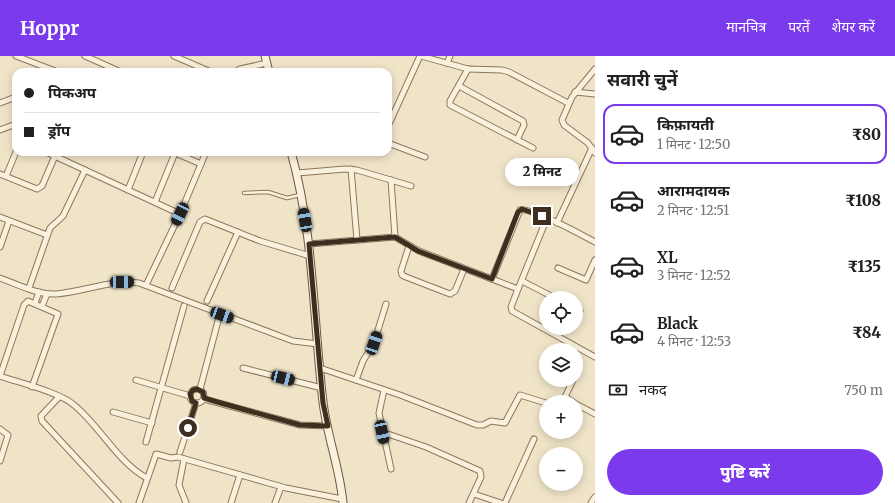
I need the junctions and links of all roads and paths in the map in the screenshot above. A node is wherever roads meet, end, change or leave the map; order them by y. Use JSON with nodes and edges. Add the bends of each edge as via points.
{"nodes":[{"id":1,"x":16,"y":56,"type":"edge"},
{"id":2,"x":86,"y":56,"type":"edge"},
{"id":3,"x":174,"y":56,"type":"edge"},
{"id":4,"x":420,"y":56,"type":"edge"},
{"id":5,"x":450,"y":56,"type":"edge"},
{"id":6,"x":266,"y":60,"type":"edge"},
{"id":7,"x":447,"y":63,"type":"junction"},
{"id":8,"x":48,"y":68,"type":"edge"},
{"id":9,"x":112,"y":68,"type":"edge"},
{"id":10,"x":202,"y":68,"type":"edge"},
{"id":11,"x":243,"y":68,"type":"edge"},
{"id":12,"x":468,"y":69,"type":"junction"},
{"id":13,"x":595,"y":70,"type":"edge"},
{"id":14,"x":459,"y":86,"type":"junction"},
{"id":15,"x":575,"y":92,"type":"junction"},
{"id":16,"x":595,"y":94,"type":"edge"},
{"id":17,"x":12,"y":98,"type":"edge"},
{"id":18,"x":0,"y":103,"type":"edge"},
{"id":19,"x":568,"y":103,"type":"junction"},
{"id":20,"x":392,"y":117,"type":"edge"},
{"id":21,"x":12,"y":126,"type":"edge"},
{"id":22,"x":0,"y":130,"type":"edge"},
{"id":23,"x":517,"y":140,"type":"junction"},
{"id":24,"x":392,"y":145,"type":"edge"},
{"id":25,"x":533,"y":148,"type":"dead end"},
{"id":26,"x":593,"y":150,"type":"edge"},
{"id":27,"x":14,"y":156,"type":"edge"},
{"id":28,"x":56,"y":156,"type":"joint"},
{"id":29,"x":141,"y":156,"type":"edge"},
{"id":30,"x":172,"y":156,"type":"edge"},
{"id":31,"x":183,"y":156,"type":"edge"},
{"id":32,"x":204,"y":156,"type":"edge"},
{"id":33,"x":292,"y":156,"type":"edge"},
{"id":34,"x":425,"y":157,"type":"dead end"},
{"id":35,"x":201,"y":164,"type":"junction"},
{"id":36,"x":351,"y":169,"type":"junction"},
{"id":37,"x":85,"y":170,"type":"junction"},
{"id":38,"x":297,"y":173,"type":"junction"},
{"id":39,"x":3,"y":175,"type":"edge"},
{"id":40,"x":390,"y":180,"type":"junction"},
{"id":41,"x":411,"y":186,"type":"dead end"},
{"id":42,"x":128,"y":190,"type":"junction"},
{"id":43,"x":244,"y":193,"type":"dead end"},
{"id":44,"x":300,"y":194,"type":"junction"},
{"id":45,"x":155,"y":202,"type":"junction"},
{"id":46,"x":180,"y":214,"type":"junction"},
{"id":47,"x":0,"y":217,"type":"edge"},
{"id":48,"x":547,"y":218,"type":"junction"},
{"id":49,"x":9,"y":221,"type":"junction"},
{"id":50,"x":557,"y":223,"type":"junction"},
{"id":51,"x":238,"y":232,"type":"junction"},
{"id":52,"x":47,"y":235,"type":"junction"},
{"id":53,"x":395,"y":237,"type":"junction"},
{"id":54,"x":357,"y":240,"type":"junction"},
{"id":55,"x":595,"y":242,"type":"edge"},
{"id":56,"x":309,"y":244,"type":"junction"},
{"id":57,"x":409,"y":246,"type":"junction"},
{"id":58,"x":0,"y":247,"type":"edge"},
{"id":59,"x":310,"y":256,"type":"junction"},
{"id":60,"x":595,"y":260,"type":"edge"},
{"id":61,"x":558,"y":268,"type":"dead end"},
{"id":62,"x":464,"y":269,"type":"junction"},
{"id":63,"x":0,"y":278,"type":"edge"},
{"id":64,"x":492,"y":279,"type":"junction"},
{"id":65,"x":522,"y":281,"type":"junction"},
{"id":66,"x":146,"y":285,"type":"junction"},
{"id":67,"x":29,"y":288,"type":"junction"},
{"id":68,"x":172,"y":288,"type":"dead end"},
{"id":69,"x":518,"y":289,"type":"junction"},
{"id":70,"x":541,"y":291,"type":"edge"},
{"id":71,"x":39,"y":292,"type":"junction"},
{"id":72,"x":47,"y":294,"type":"junction"},
{"id":73,"x":207,"y":301,"type":"dead end"},
{"id":74,"x":35,"y":304,"type":"junction"},
{"id":75,"x":386,"y":304,"type":"dead end"},
{"id":76,"x":42,"y":306,"type":"junction"},
{"id":77,"x":184,"y":306,"type":"dead end"},
{"id":78,"x":218,"y":321,"type":"dead end"},
{"id":79,"x":318,"y":344,"type":"junction"},
{"id":80,"x":595,"y":357,"type":"edge"},
{"id":81,"x":243,"y":368,"type":"dead end"},
{"id":82,"x":320,"y":368,"type":"junction"},
{"id":83,"x":0,"y":376,"type":"edge"},
{"id":84,"x":136,"y":380,"type":"dead end"},
{"id":85,"x":356,"y":380,"type":"junction"},
{"id":86,"x":32,"y":388,"type":"junction"},
{"id":87,"x":162,"y":388,"type":"junction"},
{"id":88,"x":322,"y":388,"type":"junction"},
{"id":89,"x":200,"y":389,"type":"junction"},
{"id":90,"x":384,"y":390,"type":"junction"},
{"id":91,"x":190,"y":396,"type":"junction"},
{"id":92,"x":59,"y":397,"type":"junction"},
{"id":93,"x":204,"y":398,"type":"junction"},
{"id":94,"x":539,"y":401,"type":"edge"},
{"id":95,"x":196,"y":403,"type":"junction"},
{"id":96,"x":583,"y":408,"type":"edge"},
{"id":97,"x":113,"y":412,"type":"dead end"},
{"id":98,"x":595,"y":414,"type":"edge"},
{"id":99,"x":152,"y":423,"type":"junction"},
{"id":100,"x":328,"y":426,"type":"junction"},
{"id":101,"x":0,"y":429,"type":"edge"},
{"id":102,"x":382,"y":432,"type":"junction"},
{"id":103,"x":534,"y":439,"type":"dead end"},
{"id":104,"x":146,"y":442,"type":"dead end"},
{"id":105,"x":180,"y":452,"type":"dead end"},
{"id":106,"x":184,"y":459,"type":"junction"},
{"id":107,"x":0,"y":461,"type":"edge"},
{"id":108,"x":390,"y":469,"type":"dead end"},
{"id":109,"x":240,"y":475,"type":"junction"},
{"id":110,"x":147,"y":478,"type":"junction"},
{"id":111,"x":281,"y":487,"type":"junction"},
{"id":112,"x":474,"y":494,"type":"junction"},
{"id":113,"x":595,"y":496,"type":"edge"},
{"id":114,"x":342,"y":501,"type":"edge"},
{"id":115,"x":118,"y":503,"type":"edge"},
{"id":116,"x":139,"y":503,"type":"edge"},
{"id":117,"x":186,"y":503,"type":"edge"},
{"id":118,"x":231,"y":503,"type":"edge"},
{"id":119,"x":276,"y":503,"type":"edge"},
{"id":120,"x":469,"y":503,"type":"edge"},
{"id":121,"x":501,"y":503,"type":"edge"},
{"id":122,"x":505,"y":503,"type":"edge"},
{"id":123,"x":591,"y":503,"type":"edge"}],
"edges":[{"from":1,"to":8,"type":"street"},
{"from":2,"to":9,"type":"street"},
{"from":3,"to":10,"type":"street"},
{"from":4,"to":7,"type":"street"},
{"from":4,"to":20,"type":"street"},
{"from":5,"to":7,"type":"street"},
{"from":6,"to":11,"type":"street"},
{"from":7,"to":12,"type":"street"},
{"from":12,"to":14,"type":"street"},
{"from":12,"to":19,"type":"street","via":[[509,72]]},
{"from":13,"to":15,"type":"street"},
{"from":14,"to":23,"type":"street","via":[[522,119],[524,125]]},
{"from":14,"to":23,"type":"street","via":[[450,104]]},
{"from":15,"to":16,"type":"street"},
{"from":15,"to":19,"type":"street"},
{"from":17,"to":18,"type":"street"},
{"from":19,"to":26,"type":"street","via":[[562,117],[563,123],[580,135]]},
{"from":21,"to":22,"type":"street"},
{"from":23,"to":25,"type":"street"},
{"from":24,"to":34,"type":"street"},
{"from":26,"to":50,"type":"street"},
{"from":27,"to":39,"type":"street"},
{"from":28,"to":37,"type":"street"},
{"from":28,"to":39,"type":"street","via":[[40,188]]},
{"from":29,"to":42,"type":"street"},
{"from":30,"to":45,"type":"street"},
{"from":31,"to":35,"type":"street"},
{"from":32,"to":35,"type":"street"},
{"from":33,"to":38,"type":"street"},
{"from":35,"to":46,"type":"street"},
{"from":36,"to":38,"type":"street"},
{"from":36,"to":40,"type":"street"},
{"from":36,"to":54,"type":"street"},
{"from":37,"to":42,"type":"street"},
{"from":37,"to":52,"type":"street","via":[[63,216],[52,225]]},
{"from":38,"to":44,"type":"street"},
{"from":40,"to":41,"type":"street"},
{"from":40,"to":53,"type":"street"},
{"from":42,"to":45,"type":"street"},
{"from":43,"to":44,"type":"lane","via":[[268,192],[287,198]]},
{"from":44,"to":56,"type":"street"},
{"from":45,"to":46,"type":"street"},
{"from":46,"to":66,"type":"street"},
{"from":47,"to":49,"type":"street"},
{"from":48,"to":50,"type":"street"},
{"from":48,"to":64,"type":"street","via":[[520,210]]},
{"from":48,"to":65,"type":"street"},
{"from":49,"to":52,"type":"street"},
{"from":49,"to":58,"type":"street"},
{"from":50,"to":55,"type":"street"},
{"from":51,"to":59,"type":"street"},
{"from":51,"to":68,"type":"street","via":[[208,219],[202,220]]},
{"from":51,"to":73,"type":"street"},
{"from":52,"to":67,"type":"street"},
{"from":53,"to":54,"type":"street"},
{"from":53,"to":57,"type":"street"},
{"from":54,"to":56,"type":"street"},
{"from":56,"to":59,"type":"street"},
{"from":57,"to":62,"type":"street"},
{"from":57,"to":62,"type":"street","via":[[401,271],[402,276],[450,294],[455,291]]},
{"from":59,"to":79,"type":"street"},
{"from":60,"to":61,"type":"street","via":[[586,280]]},
{"from":62,"to":64,"type":"street"},
{"from":63,"to":67,"type":"street"},
{"from":64,"to":69,"type":"street"},
{"from":65,"to":69,"type":"street"},
{"from":65,"to":70,"type":"street"},
{"from":66,"to":72,"type":"street","via":[[122,282],[85,290]]},
{"from":66,"to":79,"type":"street","via":[[293,341]]},
{"from":67,"to":71,"type":"street"},
{"from":69,"to":80,"type":"street","via":[[511,307],[512,311]]},
{"from":71,"to":72,"type":"street"},
{"from":71,"to":74,"type":"street"},
{"from":72,"to":76,"type":"street"},
{"from":74,"to":76,"type":"street"},
{"from":74,"to":83,"type":"street","via":[[28,301],[24,305]]},
{"from":75,"to":85,"type":"street","via":[[374,343]]},
{"from":76,"to":86,"type":"street","via":[[58,312],[58,316]]},
{"from":77,"to":87,"type":"street"},
{"from":78,"to":89,"type":"street"},
{"from":79,"to":82,"type":"street"},
{"from":81,"to":88,"type":"street"},
{"from":82,"to":85,"type":"street"},
{"from":82,"to":88,"type":"street"},
{"from":83,"to":86,"type":"street"},
{"from":84,"to":87,"type":"street"},
{"from":85,"to":90,"type":"street"},
{"from":86,"to":92,"type":"street"},
{"from":87,"to":91,"type":"street"},
{"from":87,"to":99,"type":"street"},
{"from":88,"to":100,"type":"street"},
{"from":89,"to":91,"type":"street","via":[[193,390]]},
{"from":89,"to":93,"type":"street"},
{"from":90,"to":94,"type":"street","via":[[480,425],[491,421],[505,423],[520,395]]},
{"from":90,"to":102,"type":"street","via":[[379,407]]},
{"from":91,"to":95,"type":"street"},
{"from":92,"to":110,"type":"street","via":[[74,404],[134,469]]},
{"from":92,"to":115,"type":"street","via":[[41,416],[42,421]]},
{"from":93,"to":95,"type":"street"},
{"from":93,"to":100,"type":"street","via":[[300,425]]},
{"from":95,"to":105,"type":"street"},
{"from":96,"to":98,"type":"street"},
{"from":97,"to":99,"type":"street"},
{"from":99,"to":104,"type":"street"},
{"from":100,"to":114,"type":"street"},
{"from":101,"to":107,"type":"street","via":[[7,433],[8,437]]},
{"from":102,"to":108,"type":"street"},
{"from":102,"to":112,"type":"street","via":[[478,469],[481,477]]},
{"from":103,"to":122,"type":"street"},
{"from":106,"to":109,"type":"street"},
{"from":106,"to":110,"type":"street","via":[[155,454]]},
{"from":106,"to":117,"type":"street","via":[[178,485]]},
{"from":109,"to":111,"type":"street"},
{"from":109,"to":118,"type":"street"},
{"from":110,"to":116,"type":"street"},
{"from":111,"to":114,"type":"street"},
{"from":111,"to":119,"type":"street"},
{"from":112,"to":120,"type":"street"},
{"from":112,"to":121,"type":"street"},
{"from":113,"to":123,"type":"street"}]}
